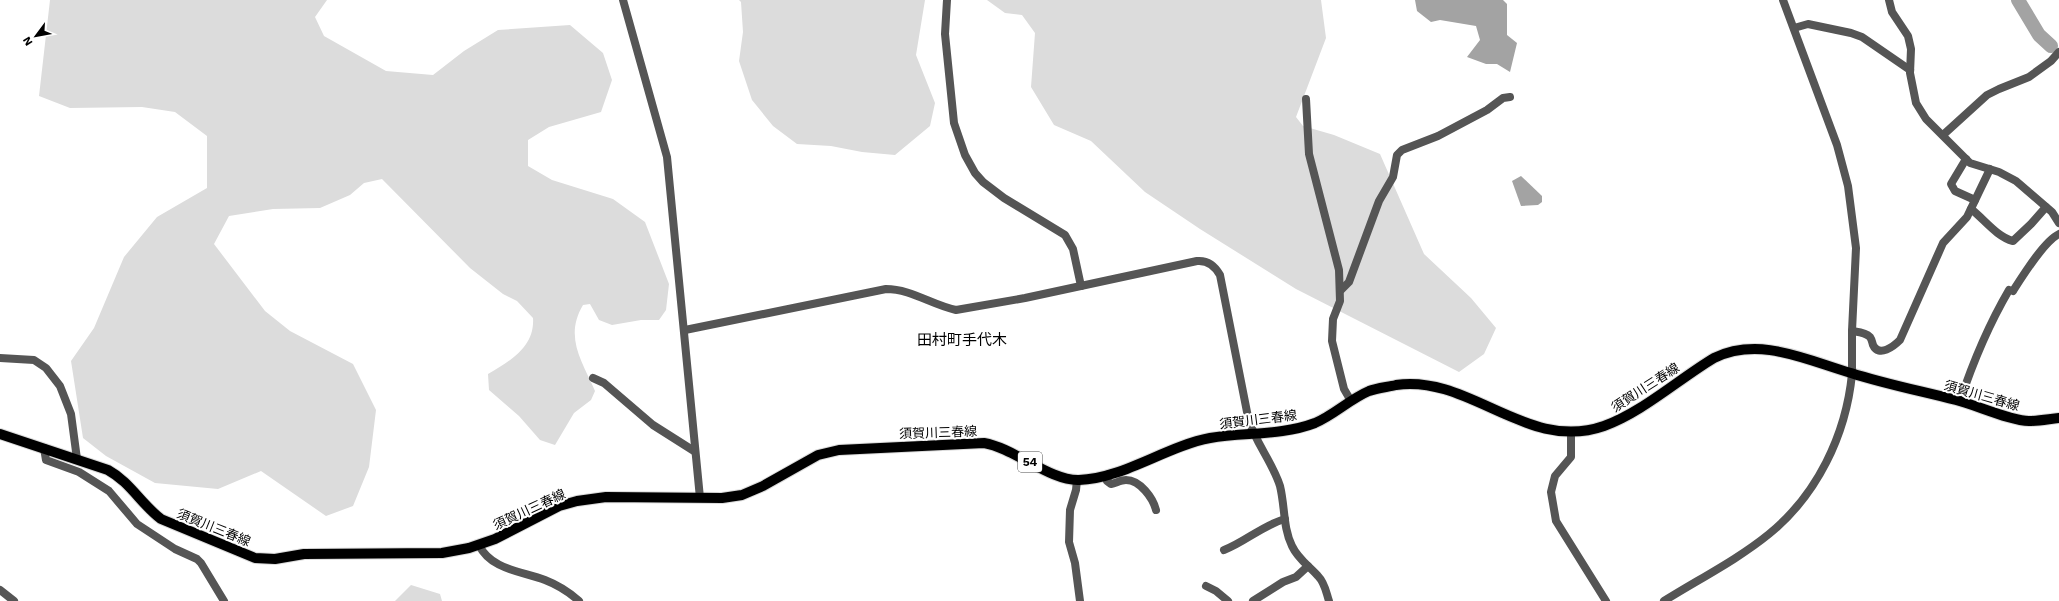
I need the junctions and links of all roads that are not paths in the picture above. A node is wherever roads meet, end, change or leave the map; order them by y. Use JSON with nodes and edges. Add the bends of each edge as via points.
{"nodes":[{"id":1,"x":623,"y":0,"type":"edge"},
{"id":2,"x":946,"y":0,"type":"edge"},
{"id":3,"x":1783,"y":0,"type":"edge"},
{"id":4,"x":1889,"y":0,"type":"edge"},
{"id":5,"x":1794,"y":28,"type":"junction"},
{"id":6,"x":2059,"y":52,"type":"edge"},
{"id":7,"x":1910,"y":70,"type":"junction"},
{"id":8,"x":1510,"y":97,"type":"dead end"},
{"id":9,"x":1306,"y":99,"type":"dead end"},
{"id":10,"x":1943,"y":134,"type":"junction"},
{"id":11,"x":1966,"y":159,"type":"junction"},
{"id":12,"x":1990,"y":169,"type":"junction"},
{"id":13,"x":1975,"y":200,"type":"junction"},
{"id":14,"x":2046,"y":207,"type":"junction"},
{"id":15,"x":1971,"y":209,"type":"junction"},
{"id":16,"x":2059,"y":223,"type":"edge"},
{"id":17,"x":2059,"y":234,"type":"edge"},
{"id":18,"x":1081,"y":286,"type":"junction"},
{"id":19,"x":1341,"y":290,"type":"junction"},
{"id":20,"x":685,"y":330,"type":"junction"},
{"id":21,"x":1852,"y":331,"type":"junction"},
{"id":22,"x":0,"y":358,"type":"edge"},
{"id":23,"x":1852,"y":374,"type":"junction"},
{"id":24,"x":593,"y":378,"type":"dead end"},
{"id":25,"x":1351,"y":401,"type":"junction"},
{"id":26,"x":1960,"y":401,"type":"junction"},
{"id":27,"x":2059,"y":418,"type":"edge"},
{"id":28,"x":1572,"y":432,"type":"junction"},
{"id":29,"x":0,"y":434,"type":"edge"},
{"id":30,"x":1254,"y":434,"type":"junction"},
{"id":31,"x":44,"y":448,"type":"junction"},
{"id":32,"x":694,"y":451,"type":"junction"},
{"id":33,"x":77,"y":459,"type":"junction"},
{"id":34,"x":1109,"y":474,"type":"junction"},
{"id":35,"x":1077,"y":480,"type":"junction"},
{"id":36,"x":700,"y":498,"type":"junction"},
{"id":37,"x":1156,"y":510,"type":"dead end"},
{"id":38,"x":1285,"y":519,"type":"junction"},
{"id":39,"x":479,"y":545,"type":"junction"},
{"id":40,"x":1224,"y":550,"type":"dead end"},
{"id":41,"x":1308,"y":566,"type":"junction"},
{"id":42,"x":1206,"y":586,"type":"dead end"},
{"id":43,"x":0,"y":590,"type":"edge"},
{"id":44,"x":14,"y":601,"type":"edge"},
{"id":45,"x":224,"y":601,"type":"edge"},
{"id":46,"x":579,"y":601,"type":"edge"},
{"id":47,"x":1080,"y":601,"type":"edge"},
{"id":48,"x":1228,"y":601,"type":"edge"},
{"id":49,"x":1253,"y":601,"type":"edge"},
{"id":50,"x":1329,"y":601,"type":"edge"},
{"id":51,"x":1606,"y":601,"type":"edge"},
{"id":52,"x":1664,"y":601,"type":"edge"}],
"edges":[{"from":1,"to":20,"type":"street","via":[[667,156]]},
{"from":2,"to":18,"type":"street","via":[[945,34],[954,123],[965,155],[983,182],[1004,198],[1065,235],[1073,249]]},
{"from":3,"to":5,"type":"street"},
{"from":4,"to":7,"type":"street","via":[[1892,12],[1908,36],[1911,49]]},
{"from":5,"to":7,"type":"street","via":[[1808,24],[1851,32]]},
{"from":5,"to":21,"type":"street","via":[[1837,145],[1848,186],[1856,248]]},
{"from":6,"to":10,"type":"street","via":[[2029,77],[1987,95]]},
{"from":7,"to":10,"type":"street","via":[[1918,107],[1926,119]]},
{"from":8,"to":19,"type":"street","via":[[1503,98],[1487,110],[1438,136],[1402,150],[1397,155],[1393,177],[1379,201],[1349,282]]},
{"from":9,"to":19,"type":"street","via":[[1310,154],[1339,270]]},
{"from":10,"to":11,"type":"street"},
{"from":11,"to":12,"type":"street","via":[[1970,163]]},
{"from":11,"to":13,"type":"street","via":[[1951,184],[1955,191]]},
{"from":12,"to":13,"type":"street"},
{"from":12,"to":14,"type":"street","via":[[2016,181]]},
{"from":13,"to":15,"type":"street"},
{"from":14,"to":15,"type":"street","via":[[2013,241],[1999,234]]},
{"from":14,"to":16,"type":"street"},
{"from":15,"to":21,"type":"street","via":[[1943,243],[1900,340],[1888,350],[1882,350],[1873,346],[1868,336],[1862,332]]},
{"from":17,"to":26,"type":"street","via":[[2052,238],[2011,291],[1980,344]]},
{"from":18,"to":20,"type":"street","via":[[956,310],[907,291],[886,289]]},
{"from":18,"to":30,"type":"street","via":[[1203,261],[1215,267],[1220,275],[1248,417]]},
{"from":19,"to":25,"type":"street","via":[[1333,319],[1332,341],[1344,389]]},
{"from":20,"to":32,"type":"street"},
{"from":21,"to":23,"type":"street"},
{"from":22,"to":33,"type":"street","via":[[34,360],[46,368],[60,386],[71,414]]},
{"from":23,"to":26,"type":"main road","name":"須賀川三春線","number":"54"},
{"from":23,"to":28,"type":"main road","name":"須賀川三春線","number":"54","via":[[1772,350],[1737,349],[1714,358],[1621,419],[1602,427]]},
{"from":23,"to":52,"type":"street","via":[[1850,396],[1836,445],[1818,477],[1798,503],[1762,539]]},
{"from":24,"to":32,"type":"street","via":[[604,383],[653,425]]},
{"from":25,"to":28,"type":"main road","name":"須賀川三春線","number":"54","via":[[1369,391],[1395,386],[1436,386],[1521,423]]},
{"from":25,"to":30,"type":"main road","name":"須賀川三春線","number":"54","via":[[1317,422],[1297,429]]},
{"from":26,"to":27,"type":"main road","name":"須賀川三春線","number":"54","via":[[2028,421]]},
{"from":28,"to":51,"type":"street","via":[[1571,457],[1555,476],[1551,492],[1556,521]]},
{"from":29,"to":31,"type":"main road","name":"須賀川三春線","number":"54"},
{"from":30,"to":34,"type":"main road","name":"須賀川三春線","number":"54","via":[[1209,439]]},
{"from":30,"to":38,"type":"street","via":[[1279,485]]},
{"from":31,"to":33,"type":"main road","name":"須賀川三春線","number":"54"},
{"from":31,"to":45,"type":"street","via":[[46,460],[79,472],[108,491],[137,524],[175,549],[197,559]]},
{"from":32,"to":36,"type":"street"},
{"from":33,"to":39,"type":"main road","name":"須賀川三春線","number":"54","via":[[116,475],[152,513],[161,519],[255,558],[275,560],[304,554],[346,553],[425,554],[455,552]]},
{"from":34,"to":35,"type":"main road","name":"須賀川三春線","number":"54"},
{"from":34,"to":37,"type":"street","via":[[1107,481],[1111,484],[1132,481],[1145,490]]},
{"from":35,"to":36,"type":"main road","name":"須賀川三春線","number":"54","via":[[989,444],[882,447],[828,452],[742,495]]},
{"from":35,"to":47,"type":"street","via":[[1070,510],[1069,542],[1075,563]]},
{"from":36,"to":39,"type":"main road","name":"須賀川三春線","number":"54","via":[[606,496],[577,501],[559,506]]},
{"from":38,"to":40,"type":"street"},
{"from":38,"to":41,"type":"street","via":[[1289,540],[1297,555]]},
{"from":39,"to":46,"type":"street","via":[[489,558],[502,566],[546,580],[568,591]]},
{"from":41,"to":49,"type":"street","via":[[1296,577]]},
{"from":41,"to":50,"type":"street","via":[[1327,590]]},
{"from":42,"to":48,"type":"street"},
{"from":43,"to":44,"type":"street"}]}
